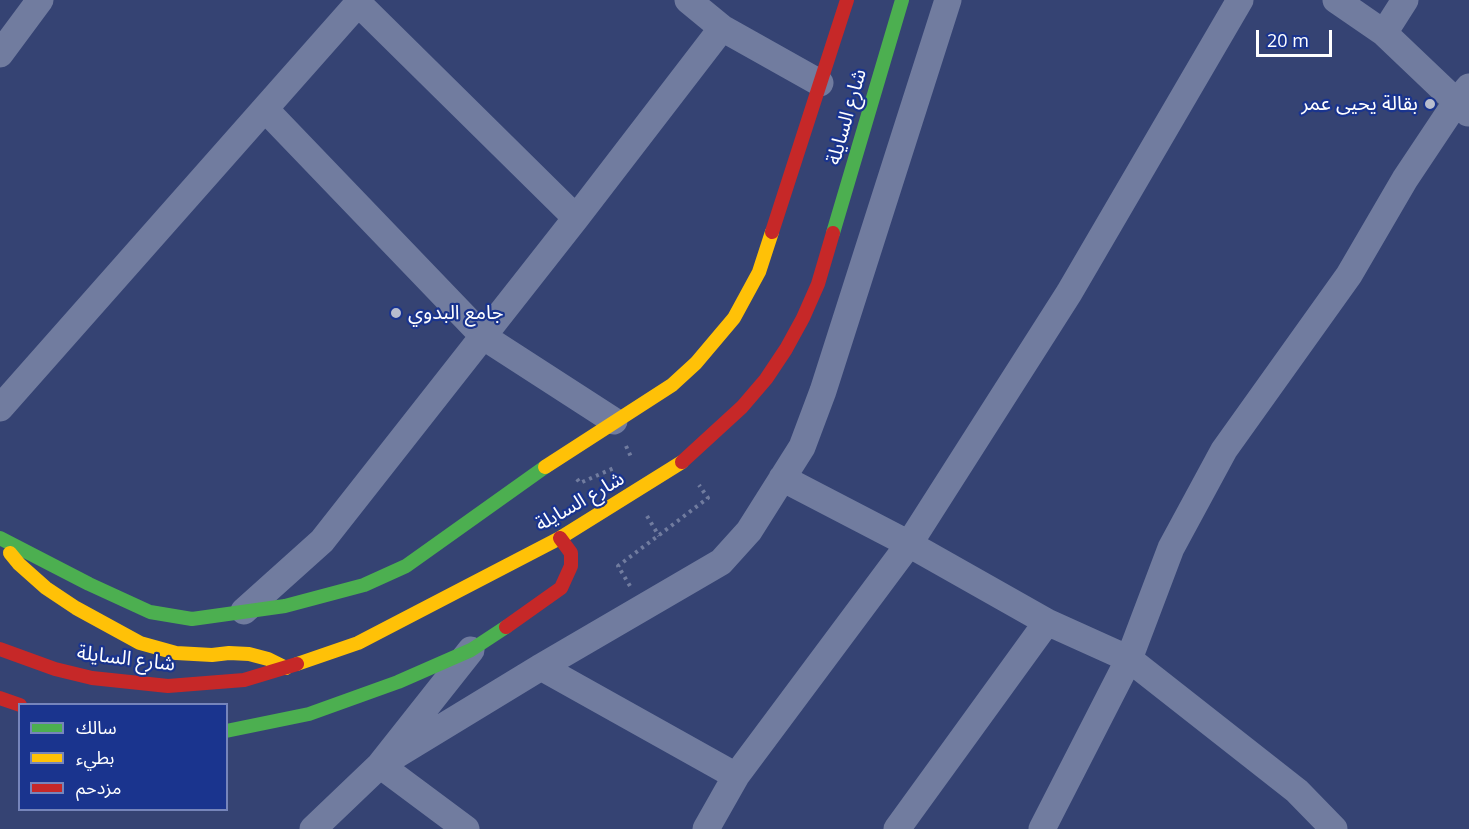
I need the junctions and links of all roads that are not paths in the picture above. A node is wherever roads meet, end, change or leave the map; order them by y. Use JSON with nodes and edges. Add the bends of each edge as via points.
{"nodes":[{"id":1,"x":688,"y":0,"type":"edge"},
{"id":2,"x":847,"y":0,"type":"edge"},
{"id":3,"x":902,"y":0,"type":"edge"},
{"id":4,"x":948,"y":0,"type":"edge"},
{"id":5,"x":1240,"y":0,"type":"edge"},
{"id":6,"x":1336,"y":0,"type":"edge"},
{"id":7,"x":1405,"y":0,"type":"edge"},
{"id":8,"x":359,"y":2,"type":"edge"},
{"id":9,"x":28,"y":5,"type":"edge"},
{"id":10,"x":722,"y":28,"type":"junction"},
{"id":11,"x":1384,"y":33,"type":"junction"},
{"id":12,"x":0,"y":54,"type":"edge"},
{"id":13,"x":820,"y":83,"type":"junction"},
{"id":14,"x":1465,"y":101,"type":"edge"},
{"id":15,"x":264,"y":109,"type":"junction"},
{"id":16,"x":576,"y":218,"type":"junction"},
{"id":17,"x":484,"y":337,"type":"junction"},
{"id":18,"x":0,"y":408,"type":"edge"},
{"id":19,"x":614,"y":421,"type":"junction"},
{"id":20,"x":782,"y":478,"type":"junction"},
{"id":21,"x":560,"y":538,"type":"junction"},
{"id":22,"x":0,"y":539,"type":"edge"},
{"id":23,"x":909,"y":544,"type":"junction"},
{"id":24,"x":244,"y":611,"type":"junction"},
{"id":25,"x":1047,"y":621,"type":"junction"},
{"id":26,"x":0,"y":649,"type":"edge"},
{"id":27,"x":471,"y":650,"type":"junction"},
{"id":28,"x":1129,"y":659,"type":"junction"},
{"id":29,"x":286,"y":668,"type":"junction"},
{"id":30,"x":541,"y":668,"type":"junction"},
{"id":31,"x":0,"y":698,"type":"edge"},
{"id":32,"x":18,"y":704,"type":"edge"},
{"id":33,"x":228,"y":731,"type":"edge"},
{"id":34,"x":380,"y":765,"type":"junction"},
{"id":35,"x":736,"y":776,"type":"junction"},
{"id":36,"x":314,"y":829,"type":"edge"},
{"id":37,"x":466,"y":829,"type":"edge"},
{"id":38,"x":706,"y":829,"type":"edge"},
{"id":39,"x":897,"y":829,"type":"edge"},
{"id":40,"x":1042,"y":829,"type":"edge"},
{"id":41,"x":1334,"y":829,"type":"edge"}],
"edges":[{"from":1,"to":10,"type":"street"},
{"from":2,"to":13,"type":"main road"},
{"from":3,"to":21,"type":"main road","name":"شارع السايلة","via":[[818,284],[786,349],[742,407],[683,462]]},
{"from":4,"to":20,"type":"street","via":[[823,391],[802,447]]},
{"from":5,"to":23,"type":"street","via":[[1069,293]]},
{"from":6,"to":11,"type":"street"},
{"from":7,"to":11,"type":"street"},
{"from":8,"to":15,"type":"street"},
{"from":8,"to":16,"type":"street"},
{"from":9,"to":12,"type":"street"},
{"from":10,"to":13,"type":"street"},
{"from":10,"to":16,"type":"street"},
{"from":11,"to":14,"type":"street"},
{"from":13,"to":19,"type":"main road","via":[[759,272],[738,311],[718,339],[672,385]]},
{"from":14,"to":28,"type":"street","via":[[1405,179],[1349,275],[1224,450],[1172,548]]},
{"from":15,"to":17,"type":"street"},
{"from":15,"to":18,"type":"street"},
{"from":16,"to":17,"type":"street"},
{"from":17,"to":19,"type":"street"},
{"from":17,"to":24,"type":"street","via":[[322,541]]},
{"from":19,"to":24,"type":"main road","via":[[406,566],[364,585],[325,596]]},
{"from":20,"to":23,"type":"street"},
{"from":20,"to":30,"type":"street","via":[[749,531],[722,562]]},
{"from":21,"to":27,"type":"main road","via":[[571,553],[569,572],[561,588]]},
{"from":21,"to":29,"type":"main road","name":"شارع السايلة","via":[[358,643]]},
{"from":22,"to":24,"type":"main road","via":[[150,612],[192,619]]},
{"from":22,"to":29,"type":"main road","via":[[45,588],[140,643],[176,653],[249,654]]},
{"from":23,"to":25,"type":"street"},
{"from":23,"to":35,"type":"street"},
{"from":25,"to":28,"type":"street"},
{"from":25,"to":39,"type":"street"},
{"from":26,"to":29,"type":"main road","name":"شارع السايلة","via":[[92,678],[168,686],[244,680]]},
{"from":27,"to":33,"type":"main road","via":[[309,714]]},
{"from":27,"to":34,"type":"street"},
{"from":28,"to":40,"type":"street"},
{"from":28,"to":41,"type":"street","via":[[1297,791]]},
{"from":30,"to":34,"type":"street"},
{"from":30,"to":35,"type":"street"},
{"from":31,"to":32,"type":"main road"},
{"from":34,"to":36,"type":"street"},
{"from":34,"to":37,"type":"street"},
{"from":35,"to":38,"type":"street"}]}
